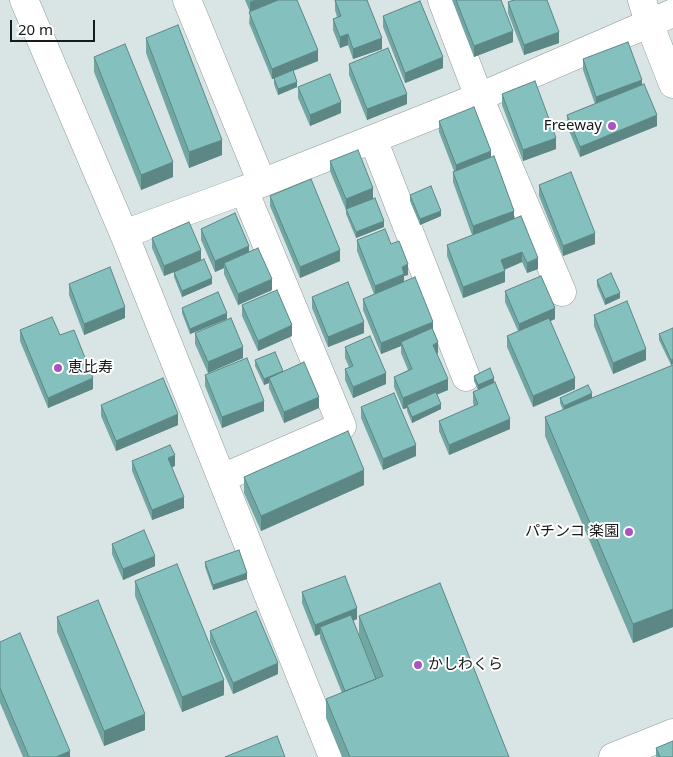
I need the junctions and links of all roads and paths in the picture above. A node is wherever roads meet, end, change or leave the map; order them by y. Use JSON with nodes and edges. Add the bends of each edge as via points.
{"nodes":[{"id":1,"x":24,"y":0,"type":"edge"},
{"id":2,"x":187,"y":0,"type":"edge"},
{"id":3,"x":442,"y":0,"type":"edge"},
{"id":4,"x":654,"y":12,"type":"edge"},
{"id":5,"x":673,"y":84,"type":"edge"},
{"id":6,"x":479,"y":97,"type":"junction"},
{"id":7,"x":373,"y":139,"type":"junction"},
{"id":8,"x":253,"y":186,"type":"junction"},
{"id":9,"x":124,"y":234,"type":"junction"},
{"id":10,"x":562,"y":292,"type":"dead end"},
{"id":11,"x":466,"y":377,"type":"dead end"},
{"id":12,"x":222,"y":478,"type":"junction"},
{"id":13,"x":673,"y":733,"type":"edge"},
{"id":14,"x":333,"y":757,"type":"edge"},
{"id":15,"x":613,"y":757,"type":"edge"}],
"edges":[{"from":1,"to":9,"type":"street"},
{"from":2,"to":8,"type":"street"},
{"from":3,"to":6,"type":"street"},
{"from":4,"to":5,"type":"street"},
{"from":4,"to":6,"type":"street"},
{"from":6,"to":7,"type":"street"},
{"from":6,"to":10,"type":"street"},
{"from":7,"to":8,"type":"street"},
{"from":7,"to":11,"type":"street"},
{"from":8,"to":9,"type":"street"},
{"from":8,"to":12,"type":"street","via":[[342,426]]},
{"from":9,"to":12,"type":"street"},
{"from":12,"to":14,"type":"street"},
{"from":13,"to":15,"type":"street"}]}
